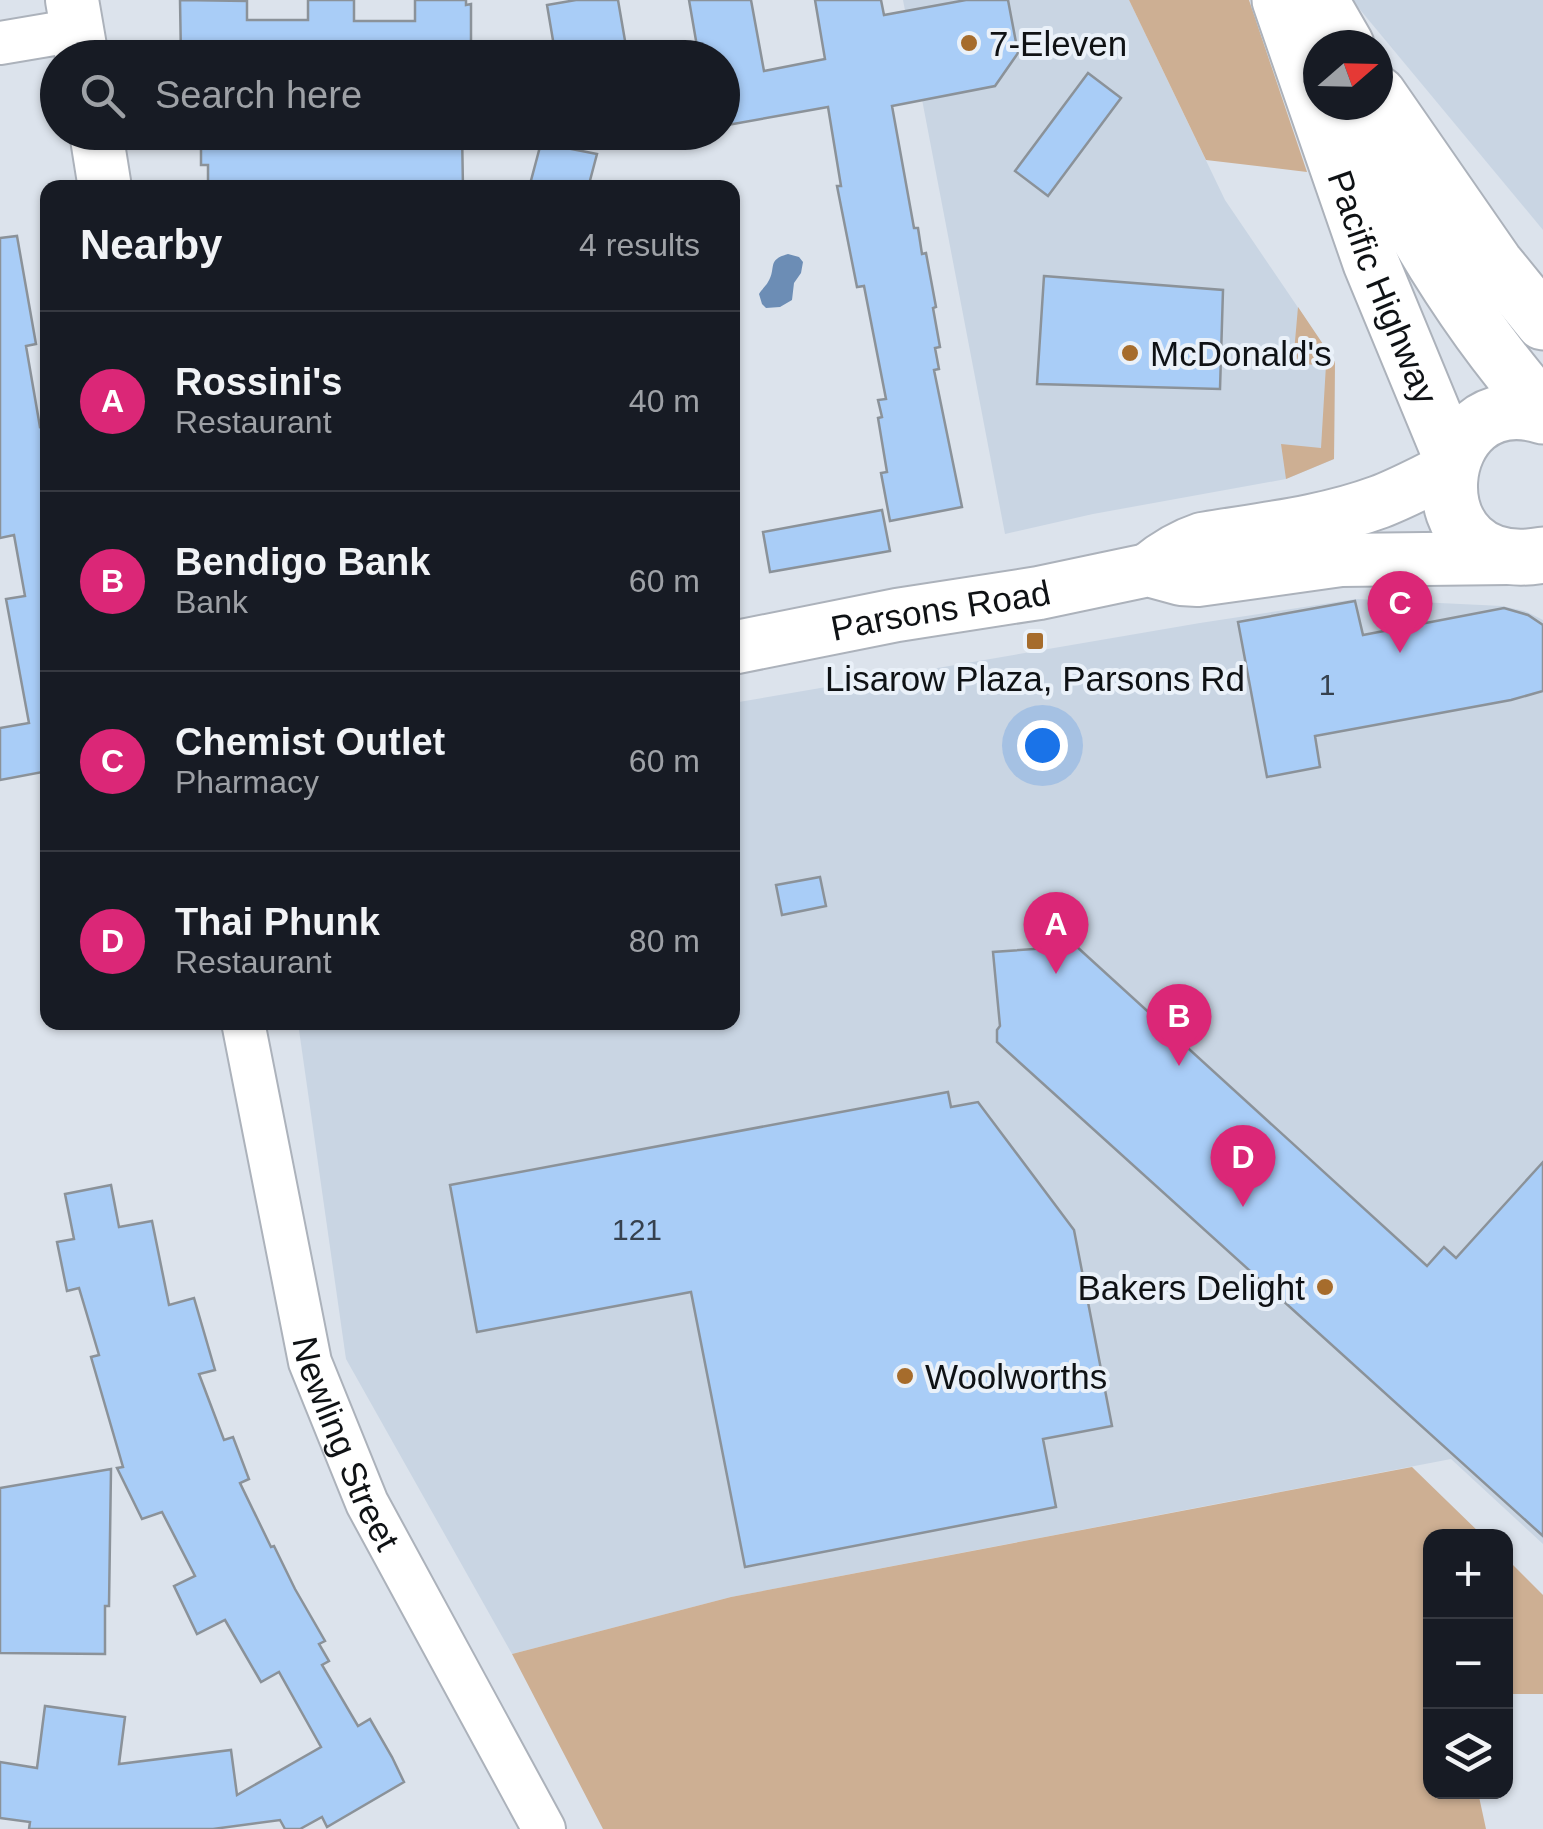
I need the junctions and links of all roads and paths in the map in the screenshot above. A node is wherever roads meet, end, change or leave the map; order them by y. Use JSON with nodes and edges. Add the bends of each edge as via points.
{"nodes":[{"id":1,"x":1280,"y":0,"type":"edge"},
{"id":2,"x":1307,"y":0,"type":"edge"},
{"id":3,"x":1320,"y":0,"type":"edge"},
{"id":4,"x":77,"y":29,"type":"edge"},
{"id":5,"x":1318,"y":30,"type":"edge"},
{"id":6,"x":1337,"y":30,"type":"edge"},
{"id":7,"x":0,"y":43,"type":"edge"},
{"id":8,"x":1393,"y":115,"type":"edge"},
{"id":9,"x":1357,"y":120,"type":"edge"},
{"id":10,"x":99,"y":150,"type":"edge"},
{"id":11,"x":105,"y":180,"type":"edge"},
{"id":12,"x":1543,"y":322,"type":"edge"},
{"id":13,"x":1543,"y":413,"type":"edge"},
{"id":14,"x":1451,"y":464,"type":"junction"},
{"id":15,"x":1530,"y":559,"type":"edge"},
{"id":16,"x":1148,"y":570,"type":"junction"},
{"id":17,"x":740,"y":646,"type":"edge"},
{"id":18,"x":245,"y":1030,"type":"edge"},
{"id":19,"x":526,"y":1823,"type":"edge"}],
"edges":[{"from":1,"to":14,"type":"main road","name":"Pacific Highway","via":[[1371,263]]},
{"from":2,"to":5,"type":"main road"},
{"from":3,"to":6,"type":"main road"},
{"from":4,"to":7,"type":"street"},
{"from":8,"to":12,"type":"main road"},
{"from":9,"to":13,"type":"main road","name":"Pacific Highway","via":[[1436,268]]},
{"from":10,"to":11,"type":"street"},
{"from":13,"to":14,"type":"main road","via":[[1484,421],[1460,444]]},
{"from":14,"to":15,"type":"main road","name":"Pacific Highway","via":[[1447,486],[1465,533],[1492,553]]},
{"from":14,"to":16,"type":"street","name":"Parsons Road","via":[[1383,500],[1202,539]]},
{"from":15,"to":16,"type":"street","name":"Parsons Road","via":[[1341,560],[1198,580]]},
{"from":16,"to":17,"type":"street","name":"Parsons Road"},
{"from":18,"to":19,"type":"street","name":"Newling Street","via":[[310,1362],[367,1503]]}]}
